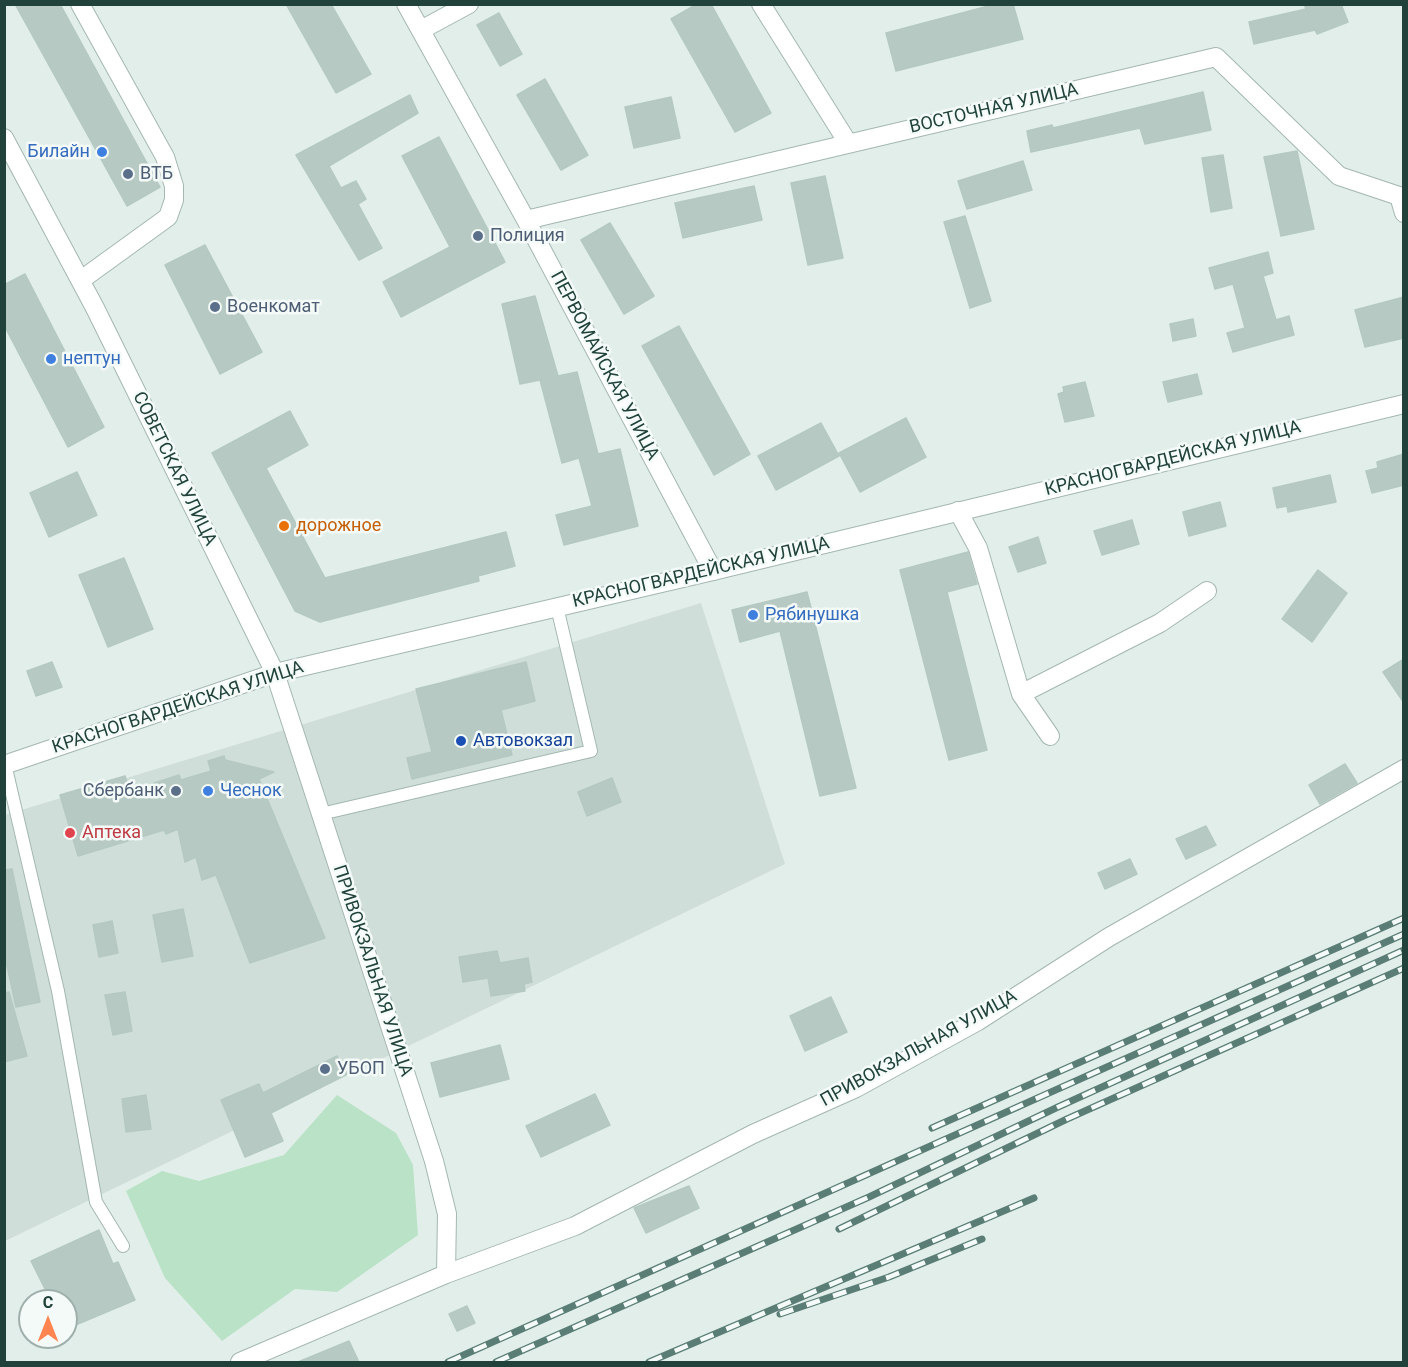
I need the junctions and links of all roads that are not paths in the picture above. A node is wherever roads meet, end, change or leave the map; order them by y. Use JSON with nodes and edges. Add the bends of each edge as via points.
{"nodes":[{"id":1,"x":80,"y":4,"type":"edge"},
{"id":2,"x":406,"y":4,"type":"edge"},
{"id":3,"x":468,"y":4,"type":"edge"},
{"id":4,"x":761,"y":4,"type":"edge"},
{"id":5,"x":421,"y":30,"type":"junction"},
{"id":6,"x":4,"y":138,"type":"edge"},
{"id":7,"x":848,"y":143,"type":"junction"},
{"id":8,"x":1404,"y":213,"type":"edge"},
{"id":9,"x":526,"y":220,"type":"junction"},
{"id":10,"x":81,"y":280,"type":"junction"},
{"id":11,"x":1404,"y":404,"type":"edge"},
{"id":12,"x":958,"y":511,"type":"junction"},
{"id":13,"x":713,"y":571,"type":"junction"},
{"id":14,"x":1207,"y":591,"type":"dead end"},
{"id":15,"x":557,"y":607,"type":"junction"},
{"id":16,"x":275,"y":673,"type":"junction"},
{"id":17,"x":1021,"y":694,"type":"junction"},
{"id":18,"x":1050,"y":736,"type":"dead end"},
{"id":19,"x":5,"y":764,"type":"edge"},
{"id":20,"x":1404,"y":769,"type":"edge"},
{"id":21,"x":321,"y":814,"type":"junction"},
{"id":22,"x":123,"y":1246,"type":"dead end"},
{"id":23,"x":446,"y":1274,"type":"junction"},
{"id":24,"x":240,"y":1362,"type":"edge"}],
"edges":[{"from":1,"to":10,"type":"street","via":[[165,157],[174,186],[168,217]]},
{"from":2,"to":5,"type":"street","name":"ПЕРВОМАЙСКАЯ УЛИЦА"},
{"from":3,"to":5,"type":"street"},
{"from":4,"to":7,"type":"street"},
{"from":5,"to":9,"type":"street","name":"ПЕРВОМАЙСКАЯ УЛИЦА"},
{"from":6,"to":10,"type":"street","name":"СОВЕТСКАЯ УЛИЦА"},
{"from":7,"to":8,"type":"street","name":"ВОСТОЧНАЯ УЛИЦА","via":[[1215,57],[1339,176],[1399,196]]},
{"from":7,"to":9,"type":"street","name":"ВОСТОЧНАЯ УЛИЦА"},
{"from":9,"to":13,"type":"street","name":"ПЕРВОМАЙСКАЯ УЛИЦА"},
{"from":10,"to":16,"type":"street","name":"СОВЕТСКАЯ УЛИЦА"},
{"from":11,"to":12,"type":"street","name":"КРАСНОГВАРДЕЙСКАЯ УЛИЦА"},
{"from":12,"to":13,"type":"street","name":"КРАСНОГВАРДЕЙСКАЯ УЛИЦА"},
{"from":12,"to":17,"type":"street","via":[[978,548]]},
{"from":13,"to":15,"type":"street","name":"КРАСНОГВАРДЕЙСКАЯ УЛИЦА"},
{"from":14,"to":17,"type":"street","via":[[1160,623]]},
{"from":15,"to":16,"type":"street","name":"КРАСНОГВАРДЕЙСКАЯ УЛИЦА"},
{"from":15,"to":21,"type":"lane","via":[[591,751]]},
{"from":16,"to":19,"type":"street","name":"КРАСНОГВАРДЕЙСКАЯ УЛИЦА"},
{"from":16,"to":21,"type":"street","name":"ПРИВОКЗАЛЬНАЯ УЛИЦА"},
{"from":17,"to":18,"type":"street"},
{"from":19,"to":22,"type":"lane","via":[[58,991],[96,1202]]},
{"from":20,"to":23,"type":"street","name":"ПРИВОКЗАЛЬНАЯ УЛИЦА","via":[[1109,937],[978,1021],[856,1088],[753,1134],[575,1226]]},
{"from":21,"to":23,"type":"street","name":"ПРИВОКЗАЛЬНАЯ УЛИЦА","via":[[434,1161],[447,1214]]},
{"from":23,"to":24,"type":"street","name":"ПРИВОКЗАЛЬНАЯ УЛИЦА"}]}
